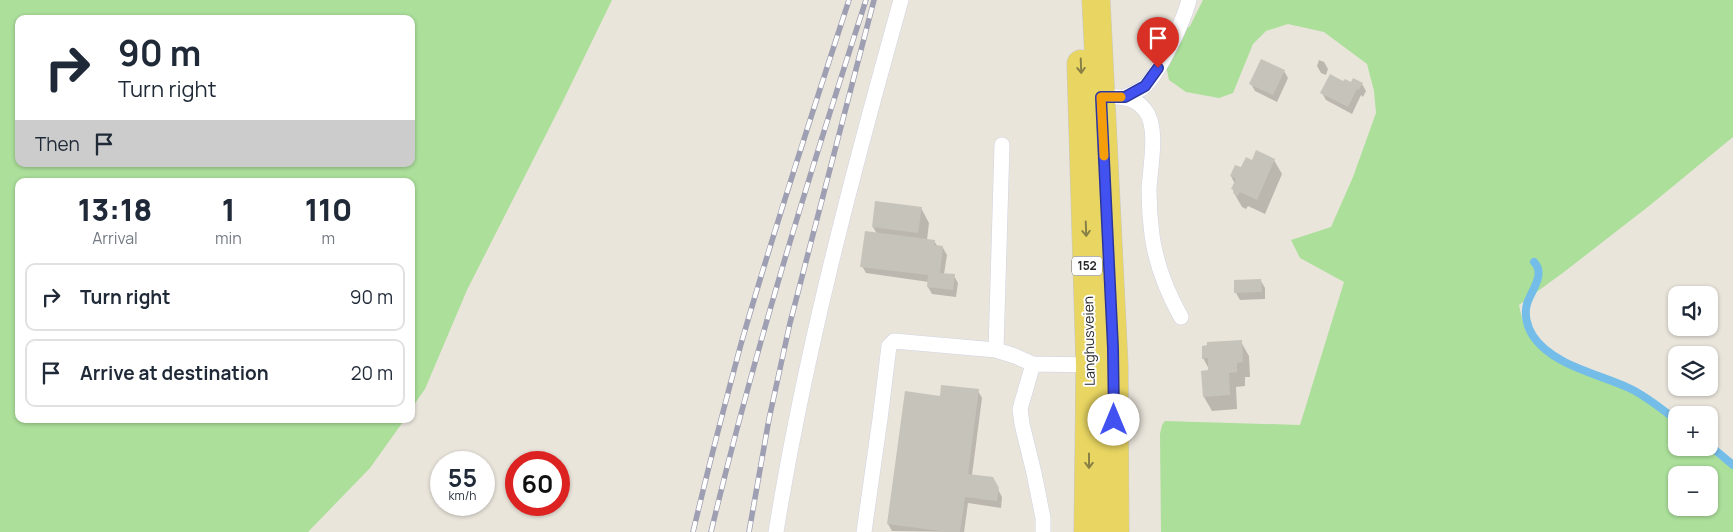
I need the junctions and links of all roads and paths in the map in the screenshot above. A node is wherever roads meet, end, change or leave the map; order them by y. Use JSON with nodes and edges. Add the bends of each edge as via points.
{"nodes":[{"id":1,"x":901,"y":0,"type":"edge"},
{"id":2,"x":1079,"y":0,"type":"edge"},
{"id":3,"x":1096,"y":0,"type":"edge"},
{"id":4,"x":1189,"y":0,"type":"edge"},
{"id":5,"x":1103,"y":97,"type":"junction"},
{"id":6,"x":1002,"y":144,"type":"dead end"},
{"id":7,"x":1181,"y":317,"type":"dead end"},
{"id":8,"x":996,"y":350,"type":"junction"},
{"id":9,"x":1033,"y":364,"type":"junction"},
{"id":10,"x":1102,"y":365,"type":"junction"},
{"id":11,"x":776,"y":532,"type":"edge"},
{"id":12,"x":864,"y":532,"type":"edge"},
{"id":13,"x":1043,"y":532,"type":"edge"},
{"id":14,"x":1088,"y":532,"type":"edge"},
{"id":15,"x":1115,"y":532,"type":"edge"}],
"edges":[{"from":1,"to":11,"type":"lane","via":[[835,244],[788,456]]},
{"from":2,"to":5,"type":"main road","name":"Langhusveien","number":"152","one_way":true},
{"from":3,"to":5,"type":"main road","name":"Langhusveien","number":"152"},
{"from":4,"to":5,"type":"lane","via":[[1176,35],[1145,86]]},
{"from":5,"to":7,"type":"lane","via":[[1145,110],[1151,122],[1149,191],[1152,236],[1163,278]]},
{"from":5,"to":10,"type":"main road","name":"Langhusveien","number":"152"},
{"from":6,"to":8,"type":"lane"},
{"from":8,"to":9,"type":"lane"},
{"from":8,"to":12,"type":"lane","via":[[894,341],[889,346]]},
{"from":9,"to":10,"type":"lane"},
{"from":9,"to":13,"type":"lane","via":[[1020,409],[1043,518]]},
{"from":10,"to":14,"type":"main road","name":"Langhusveien","number":"152","one_way":true},
{"from":10,"to":15,"type":"main road","name":"Langhusveien","number":"152"}]}
